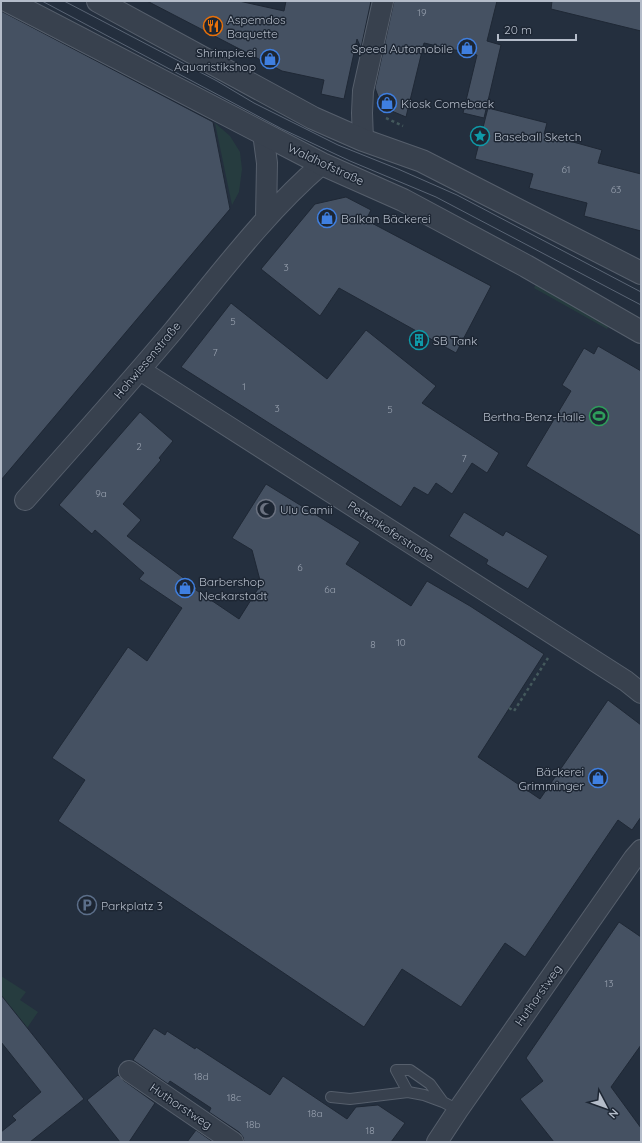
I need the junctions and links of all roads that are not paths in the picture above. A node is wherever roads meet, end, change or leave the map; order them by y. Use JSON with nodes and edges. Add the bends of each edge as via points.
{"nodes":[{"id":1,"x":8,"y":1,"type":"edge"},
{"id":2,"x":98,"y":1,"type":"edge"},
{"id":3,"x":383,"y":1,"type":"edge"},
{"id":4,"x":262,"y":133,"type":"junction"},
{"id":5,"x":364,"y":140,"type":"junction"},
{"id":6,"x":322,"y":164,"type":"junction"},
{"id":7,"x":266,"y":218,"type":"junction"},
{"id":8,"x":641,"y":273,"type":"edge"},
{"id":9,"x":614,"y":316,"type":"junction"},
{"id":10,"x":641,"y":316,"type":"edge"},
{"id":11,"x":641,"y":332,"type":"edge"},
{"id":12,"x":140,"y":370,"type":"junction"},
{"id":13,"x":25,"y":500,"type":"dead end"},
{"id":14,"x":641,"y":693,"type":"edge"},
{"id":15,"x":641,"y":850,"type":"edge"},
{"id":16,"x":129,"y":1071,"type":"dead end"},
{"id":17,"x":408,"y":1092,"type":"junction"},
{"id":18,"x":331,"y":1096,"type":"dead end"},
{"id":19,"x":450,"y":1106,"type":"junction"},
{"id":20,"x":233,"y":1142,"type":"edge"},
{"id":21,"x":437,"y":1142,"type":"edge"}],
"edges":[{"from":1,"to":4,"type":"street","name":"Waldhofstraße"},
{"from":2,"to":5,"type":"street","via":[[313,118]]},
{"from":3,"to":5,"type":"street","via":[[363,91]]},
{"from":4,"to":6,"type":"street","name":"Waldhofstraße"},
{"from":4,"to":7,"type":"street","via":[[267,163]]},
{"from":5,"to":8,"type":"street","via":[[422,161]]},
{"from":6,"to":7,"type":"street","name":"Hohwiesenstraße"},
{"from":6,"to":9,"type":"street","name":"Waldhofstraße","via":[[403,200]]},
{"from":7,"to":12,"type":"street","name":"Hohwiesenstraße"},
{"from":9,"to":10,"type":"street"},
{"from":9,"to":11,"type":"street","name":"Waldhofstraße"},
{"from":12,"to":13,"type":"street","name":"Hohwiesenstraße"},
{"from":12,"to":14,"type":"street","name":"Pettenkoferstraße"},
{"from":15,"to":19,"type":"street","name":"Huthorstweg"},
{"from":16,"to":20,"type":"street","name":"Huthorstweg"},
{"from":17,"to":18,"type":"lane","via":[[350,1099]]},
{"from":17,"to":19,"type":"lane","via":[[424,1095]]},
{"from":17,"to":19,"type":"lane","via":[[396,1070],[410,1070],[430,1084]]},
{"from":19,"to":21,"type":"street","name":"Huthorstweg"}]}
